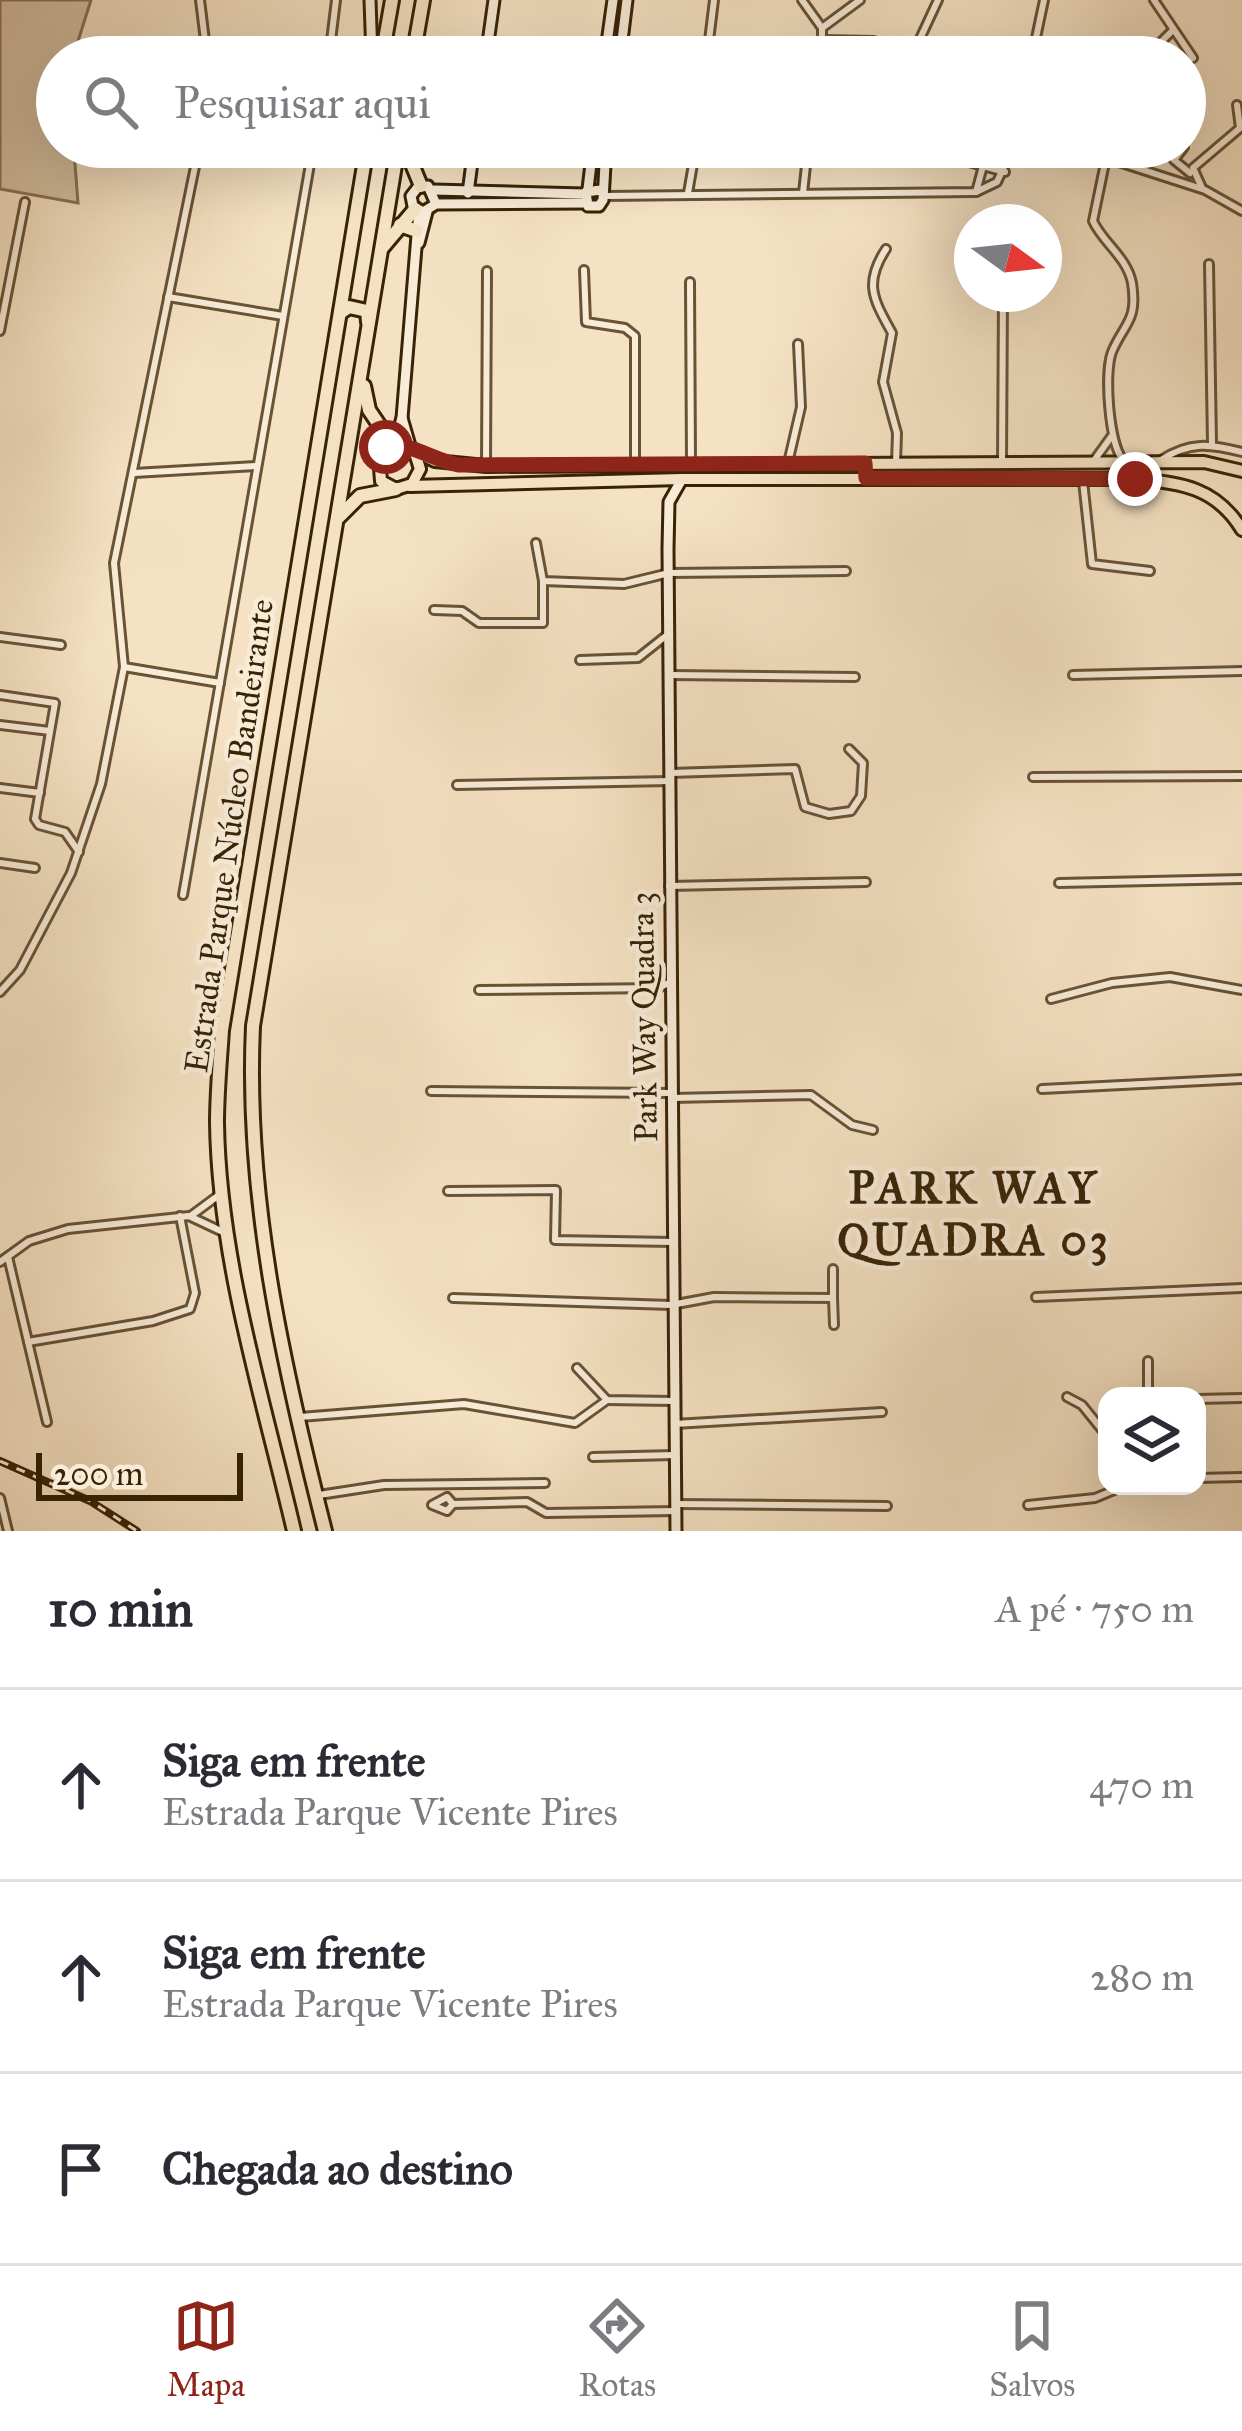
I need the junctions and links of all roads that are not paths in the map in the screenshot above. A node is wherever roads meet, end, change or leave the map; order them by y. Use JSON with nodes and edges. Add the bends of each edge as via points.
{"nodes":[{"id":1,"x":200,"y":0,"type":"edge"},
{"id":2,"x":336,"y":0,"type":"edge"},
{"id":3,"x":370,"y":0,"type":"edge"},
{"id":4,"x":392,"y":0,"type":"edge"},
{"id":5,"x":423,"y":0,"type":"edge"},
{"id":6,"x":494,"y":0,"type":"edge"},
{"id":7,"x":613,"y":0,"type":"edge"},
{"id":8,"x":627,"y":0,"type":"edge"},
{"id":9,"x":714,"y":0,"type":"edge"},
{"id":10,"x":802,"y":0,"type":"edge"},
{"id":11,"x":859,"y":0,"type":"edge"},
{"id":12,"x":938,"y":0,"type":"edge"},
{"id":13,"x":1044,"y":0,"type":"edge"},
{"id":14,"x":1154,"y":0,"type":"edge"},
{"id":15,"x":609,"y":25,"type":"junction"},
{"id":16,"x":625,"y":26,"type":"junction"},
{"id":17,"x":822,"y":28,"type":"junction"},
{"id":18,"x":1173,"y":30,"type":"junction"},
{"id":19,"x":204,"y":36,"type":"edge"},
{"id":20,"x":331,"y":36,"type":"edge"},
{"id":21,"x":371,"y":36,"type":"edge"},
{"id":22,"x":386,"y":36,"type":"edge"},
{"id":23,"x":417,"y":36,"type":"edge"},
{"id":24,"x":489,"y":36,"type":"edge"},
{"id":25,"x":608,"y":36,"type":"edge"},
{"id":26,"x":623,"y":36,"type":"edge"},
{"id":27,"x":710,"y":36,"type":"edge"},
{"id":28,"x":823,"y":36,"type":"edge"},
{"id":29,"x":923,"y":36,"type":"edge"},
{"id":30,"x":1036,"y":36,"type":"edge"},
{"id":31,"x":1167,"y":36,"type":"edge"},
{"id":32,"x":1177,"y":36,"type":"edge"},
{"id":33,"x":1237,"y":105,"type":"dead end"},
{"id":34,"x":1206,"y":161,"type":"edge"},
{"id":35,"x":195,"y":168,"type":"edge"},
{"id":36,"x":309,"y":168,"type":"edge"},
{"id":37,"x":364,"y":168,"type":"edge"},
{"id":38,"x":397,"y":168,"type":"edge"},
{"id":39,"x":409,"y":168,"type":"edge"},
{"id":40,"x":471,"y":168,"type":"edge"},
{"id":41,"x":593,"y":168,"type":"edge"},
{"id":42,"x":600,"y":168,"type":"edge"},
{"id":43,"x":692,"y":168,"type":"edge"},
{"id":44,"x":806,"y":168,"type":"edge"},
{"id":45,"x":983,"y":168,"type":"edge"},
{"id":46,"x":994,"y":168,"type":"edge"},
{"id":47,"x":1006,"y":168,"type":"edge"},
{"id":48,"x":1104,"y":168,"type":"edge"},
{"id":49,"x":1137,"y":168,"type":"edge"},
{"id":50,"x":1184,"y":168,"type":"edge"},
{"id":51,"x":1198,"y":168,"type":"edge"},
{"id":52,"x":1005,"y":172,"type":"junction"},
{"id":53,"x":1192,"y":174,"type":"junction"},
{"id":54,"x":427,"y":188,"type":"junction"},
{"id":55,"x":1204,"y":190,"type":"junction"},
{"id":56,"x":976,"y":191,"type":"junction"},
{"id":57,"x":468,"y":193,"type":"junction"},
{"id":58,"x":688,"y":193,"type":"junction"},
{"id":59,"x":803,"y":193,"type":"junction"},
{"id":60,"x":592,"y":195,"type":"junction"},
{"id":61,"x":25,"y":202,"type":"dead end"},
{"id":62,"x":424,"y":209,"type":"junction"},
{"id":63,"x":1242,"y":211,"type":"edge"},
{"id":64,"x":400,"y":225,"type":"junction"},
{"id":65,"x":418,"y":237,"type":"junction"},
{"id":66,"x":382,"y":248,"type":"junction"},
{"id":67,"x":886,"y":249,"type":"dead end"},
{"id":68,"x":1209,"y":264,"type":"dead end"},
{"id":69,"x":0,"y":268,"type":"edge"},
{"id":70,"x":584,"y":270,"type":"dead end"},
{"id":71,"x":12,"y":271,"type":"junction"},
{"id":72,"x":487,"y":271,"type":"dead end"},
{"id":73,"x":690,"y":282,"type":"dead end"},
{"id":74,"x":168,"y":297,"type":"junction"},
{"id":75,"x":1003,"y":312,"type":"edge"},
{"id":76,"x":340,"y":313,"type":"junction"},
{"id":77,"x":283,"y":316,"type":"junction"},
{"id":78,"x":369,"y":329,"type":"junction"},
{"id":79,"x":0,"y":331,"type":"edge"},
{"id":80,"x":798,"y":344,"type":"dead end"},
{"id":81,"x":363,"y":375,"type":"junction"},
{"id":82,"x":401,"y":418,"type":"junction"},
{"id":83,"x":1111,"y":437,"type":"junction"},
{"id":84,"x":393,"y":444,"type":"junction"},
{"id":85,"x":1212,"y":444,"type":"junction"},
{"id":86,"x":413,"y":451,"type":"junction"},
{"id":87,"x":1242,"y":452,"type":"edge"},
{"id":88,"x":1093,"y":462,"type":"junction"},
{"id":89,"x":1158,"y":462,"type":"junction"},
{"id":90,"x":1204,"y":462,"type":"junction"},
{"id":91,"x":788,"y":463,"type":"junction"},
{"id":92,"x":865,"y":463,"type":"junction"},
{"id":93,"x":1002,"y":463,"type":"junction"},
{"id":94,"x":1126,"y":463,"type":"junction"},
{"id":95,"x":896,"y":464,"type":"junction"},
{"id":96,"x":256,"y":466,"type":"junction"},
{"id":97,"x":486,"y":466,"type":"junction"},
{"id":98,"x":635,"y":466,"type":"junction"},
{"id":99,"x":691,"y":466,"type":"junction"},
{"id":100,"x":1242,"y":471,"type":"edge"},
{"id":101,"x":132,"y":474,"type":"junction"},
{"id":102,"x":866,"y":478,"type":"junction"},
{"id":103,"x":1083,"y":478,"type":"junction"},
{"id":104,"x":682,"y":479,"type":"junction"},
{"id":105,"x":657,"y":481,"type":"junction"},
{"id":106,"x":401,"y":488,"type":"junction"},
{"id":107,"x":1199,"y":489,"type":"junction"},
{"id":108,"x":668,"y":502,"type":"junction"},
{"id":109,"x":335,"y":523,"type":"junction"},
{"id":110,"x":1240,"y":524,"type":"edge"},
{"id":111,"x":536,"y":543,"type":"dead end"},
{"id":112,"x":846,"y":571,"type":"dead end"},
{"id":113,"x":1150,"y":571,"type":"dead end"},
{"id":114,"x":669,"y":573,"type":"junction"},
{"id":115,"x":543,"y":581,"type":"junction"},
{"id":116,"x":434,"y":610,"type":"dead end"},
{"id":117,"x":669,"y":632,"type":"junction"},
{"id":118,"x":0,"y":637,"type":"edge"},
{"id":119,"x":61,"y":645,"type":"dead end"},
{"id":120,"x":580,"y":660,"type":"dead end"},
{"id":121,"x":124,"y":668,"type":"junction"},
{"id":122,"x":1242,"y":671,"type":"edge"},
{"id":123,"x":669,"y":675,"type":"junction"},
{"id":124,"x":1073,"y":675,"type":"dead end"},
{"id":125,"x":855,"y":677,"type":"dead end"},
{"id":126,"x":220,"y":683,"type":"junction"},
{"id":127,"x":0,"y":695,"type":"edge"},
{"id":128,"x":271,"y":720,"type":"junction"},
{"id":129,"x":302,"y":721,"type":"junction"},
{"id":130,"x":0,"y":725,"type":"edge"},
{"id":131,"x":52,"y":731,"type":"junction"},
{"id":132,"x":849,"y":748,"type":"dead end"},
{"id":133,"x":1242,"y":776,"type":"edge"},
{"id":134,"x":670,"y":777,"type":"junction"},
{"id":135,"x":1033,"y":777,"type":"dead end"},
{"id":136,"x":457,"y":785,"type":"dead end"},
{"id":137,"x":0,"y":788,"type":"edge"},
{"id":138,"x":40,"y":793,"type":"junction"},
{"id":139,"x":79,"y":852,"type":"junction"},
{"id":140,"x":0,"y":862,"type":"edge"},
{"id":141,"x":35,"y":868,"type":"dead end"},
{"id":142,"x":1242,"y":879,"type":"edge"},
{"id":143,"x":866,"y":882,"type":"dead end"},
{"id":144,"x":1059,"y":883,"type":"dead end"},
{"id":145,"x":669,"y":886,"type":"junction"},
{"id":146,"x":183,"y":895,"type":"dead end"},
{"id":147,"x":671,"y":982,"type":"junction"},
{"id":148,"x":658,"y":988,"type":"junction"},
{"id":149,"x":479,"y":989,"type":"dead end"},
{"id":150,"x":1242,"y":990,"type":"edge"},
{"id":151,"x":0,"y":992,"type":"edge"},
{"id":152,"x":671,"y":995,"type":"junction"},
{"id":153,"x":1052,"y":999,"type":"dead end"},
{"id":154,"x":1242,"y":1079,"type":"edge"},
{"id":155,"x":1042,"y":1089,"type":"dead end"},
{"id":156,"x":431,"y":1091,"type":"dead end"},
{"id":157,"x":672,"y":1096,"type":"junction"},
{"id":158,"x":873,"y":1130,"type":"dead end"},
{"id":159,"x":222,"y":1189,"type":"junction"},
{"id":160,"x":448,"y":1191,"type":"dead end"},
{"id":161,"x":184,"y":1216,"type":"junction"},
{"id":162,"x":199,"y":1220,"type":"junction"},
{"id":163,"x":229,"y":1236,"type":"junction"},
{"id":164,"x":185,"y":1239,"type":"junction"},
{"id":165,"x":673,"y":1242,"type":"junction"},
{"id":166,"x":8,"y":1257,"type":"junction"},
{"id":167,"x":0,"y":1262,"type":"edge"},
{"id":168,"x":832,"y":1269,"type":"dead end"},
{"id":169,"x":1242,"y":1288,"type":"edge"},
{"id":170,"x":1036,"y":1297,"type":"dead end"},
{"id":171,"x":453,"y":1298,"type":"dead end"},
{"id":172,"x":833,"y":1298,"type":"junction"},
{"id":173,"x":671,"y":1305,"type":"junction"},
{"id":174,"x":834,"y":1324,"type":"dead end"},
{"id":175,"x":28,"y":1342,"type":"junction"},
{"id":176,"x":1148,"y":1361,"type":"dead end"},
{"id":177,"x":577,"y":1368,"type":"dead end"},
{"id":178,"x":1148,"y":1387,"type":"edge"},
{"id":179,"x":1067,"y":1397,"type":"dead end"},
{"id":180,"x":1242,"y":1398,"type":"edge"},
{"id":181,"x":1206,"y":1399,"type":"edge"},
{"id":182,"x":607,"y":1400,"type":"junction"},
{"id":183,"x":674,"y":1401,"type":"junction"},
{"id":184,"x":882,"y":1412,"type":"dead end"},
{"id":185,"x":300,"y":1417,"type":"junction"},
{"id":186,"x":47,"y":1422,"type":"dead end"},
{"id":187,"x":674,"y":1424,"type":"junction"},
{"id":188,"x":1098,"y":1425,"type":"edge"},
{"id":189,"x":675,"y":1454,"type":"junction"},
{"id":190,"x":593,"y":1457,"type":"dead end"},
{"id":191,"x":1242,"y":1477,"type":"edge"},
{"id":192,"x":1206,"y":1478,"type":"edge"},
{"id":193,"x":545,"y":1483,"type":"dead end"},
{"id":194,"x":1102,"y":1495,"type":"edge"},
{"id":195,"x":316,"y":1496,"type":"junction"},
{"id":196,"x":0,"y":1498,"type":"edge"},
{"id":197,"x":453,"y":1504,"type":"dead end"},
{"id":198,"x":1028,"y":1505,"type":"dead end"},
{"id":199,"x":887,"y":1506,"type":"dead end"},
{"id":200,"x":676,"y":1508,"type":"junction"},
{"id":201,"x":8,"y":1531,"type":"edge"},
{"id":202,"x":294,"y":1531,"type":"edge"},
{"id":203,"x":325,"y":1531,"type":"edge"},
{"id":204,"x":676,"y":1531,"type":"edge"}],
"edges":[{"from":1,"to":19,"type":"street"},
{"from":2,"to":20,"type":"street"},
{"from":3,"to":21,"type":"street"},
{"from":4,"to":22,"type":"highway"},
{"from":5,"to":23,"type":"highway"},
{"from":6,"to":24,"type":"street"},
{"from":7,"to":15,"type":"street"},
{"from":8,"to":16,"type":"street"},
{"from":9,"to":27,"type":"street"},
{"from":10,"to":17,"type":"street"},
{"from":11,"to":17,"type":"street"},
{"from":12,"to":29,"type":"street"},
{"from":13,"to":30,"type":"street"},
{"from":14,"to":18,"type":"street"},
{"from":15,"to":16,"type":"street"},
{"from":15,"to":25,"type":"street"},
{"from":16,"to":26,"type":"street"},
{"from":17,"to":28,"type":"street"},
{"from":18,"to":31,"type":"street"},
{"from":18,"to":32,"type":"street"},
{"from":33,"to":34,"type":"street","via":[[1240,128]]},
{"from":35,"to":74,"type":"street"},
{"from":36,"to":77,"type":"street"},
{"from":37,"to":76,"type":"highway","name":"Estrada Parque Núcleo Bandeirante"},
{"from":38,"to":66,"type":"highway","name":"Estrada Parque Núcleo Bandeirante"},
{"from":39,"to":54,"type":"highway"},
{"from":40,"to":57,"type":"street"},
{"from":41,"to":60,"type":"street"},
{"from":42,"to":60,"type":"street"},
{"from":43,"to":58,"type":"street"},
{"from":44,"to":59,"type":"street"},
{"from":45,"to":56,"type":"street"},
{"from":46,"to":52,"type":"street"},
{"from":47,"to":52,"type":"street"},
{"from":48,"to":83,"type":"street","via":[[1093,221],[1131,278],[1133,299],[1131,321],[1112,352]]},
{"from":49,"to":55,"type":"street"},
{"from":50,"to":53,"type":"street"},
{"from":51,"to":53,"type":"street"},
{"from":52,"to":56,"type":"street"},
{"from":53,"to":55,"type":"street"},
{"from":54,"to":57,"type":"street"},
{"from":54,"to":62,"type":"street"},
{"from":54,"to":62,"type":"street","via":[[411,196]]},
{"from":55,"to":63,"type":"street"},
{"from":56,"to":59,"type":"street"},
{"from":57,"to":60,"type":"street"},
{"from":58,"to":59,"type":"street"},
{"from":58,"to":60,"type":"street"},
{"from":60,"to":62,"type":"street"},
{"from":61,"to":71,"type":"street"},
{"from":62,"to":64,"type":"highway"},
{"from":62,"to":65,"type":"street"},
{"from":64,"to":65,"type":"highway"},
{"from":64,"to":66,"type":"highway"},
{"from":65,"to":82,"type":"street"},
{"from":66,"to":78,"type":"highway","name":"Estrada Parque Núcleo Bandeirante"},
{"from":67,"to":95,"type":"street","via":[[870,283],[892,333],[883,382]]},
{"from":68,"to":85,"type":"street"},
{"from":69,"to":71,"type":"street"},
{"from":70,"to":98,"type":"street","via":[[586,322],[635,336]]},
{"from":71,"to":79,"type":"street"},
{"from":72,"to":97,"type":"street"},
{"from":73,"to":99,"type":"street"},
{"from":74,"to":77,"type":"street"},
{"from":74,"to":101,"type":"street"},
{"from":75,"to":93,"type":"street"},
{"from":76,"to":78,"type":"highway","via":[[367,311]]},
{"from":76,"to":128,"type":"highway","name":"Estrada Parque Núcleo Bandeirante"},
{"from":77,"to":96,"type":"street"},
{"from":78,"to":81,"type":"highway","name":"Estrada Parque Núcleo Bandeirante"},
{"from":80,"to":91,"type":"street","via":[[800,418]]},
{"from":81,"to":84,"type":"highway","via":[[369,410]]},
{"from":81,"to":109,"type":"highway","name":"Estrada Parque Núcleo Bandeirante"},
{"from":82,"to":84,"type":"street"},
{"from":82,"to":86,"type":"street"},
{"from":83,"to":88,"type":"street"},
{"from":83,"to":94,"type":"street"},
{"from":84,"to":86,"type":"main road"},
{"from":84,"to":106,"type":"main road","via":[[376,470],[385,484]]},
{"from":85,"to":87,"type":"street"},
{"from":85,"to":89,"type":"street","via":[[1180,448]]},
{"from":86,"to":97,"type":"main road"},
{"from":86,"to":106,"type":"main road","via":[[420,469]]},
{"from":88,"to":93,"type":"main road"},
{"from":88,"to":94,"type":"main road"},
{"from":89,"to":90,"type":"main road"},
{"from":89,"to":94,"type":"main road"},
{"from":90,"to":100,"type":"main road"},
{"from":90,"to":107,"type":"main road"},
{"from":91,"to":92,"type":"main road"},
{"from":91,"to":99,"type":"main road"},
{"from":92,"to":95,"type":"main road"},
{"from":92,"to":102,"type":"main road"},
{"from":93,"to":95,"type":"main road"},
{"from":96,"to":101,"type":"street"},
{"from":96,"to":126,"type":"street"},
{"from":97,"to":98,"type":"main road"},
{"from":98,"to":99,"type":"main road"},
{"from":101,"to":121,"type":"street","via":[[114,563]]},
{"from":102,"to":103,"type":"main road"},
{"from":102,"to":104,"type":"main road"},
{"from":103,"to":107,"type":"main road"},
{"from":103,"to":113,"type":"street","via":[[1092,564]]},
{"from":104,"to":105,"type":"main road"},
{"from":104,"to":108,"type":"street"},
{"from":105,"to":106,"type":"main road"},
{"from":105,"to":108,"type":"street","name":"Park Way Quadra 3"},
{"from":106,"to":109,"type":"highway","via":[[360,496]]},
{"from":107,"to":110,"type":"main road"},
{"from":108,"to":114,"type":"street","name":"Park Way Quadra 3"},
{"from":109,"to":129,"type":"highway","name":"Estrada Parque Núcleo Bandeirante"},
{"from":111,"to":115,"type":"street"},
{"from":112,"to":114,"type":"street"},
{"from":114,"to":115,"type":"street","via":[[624,584]]},
{"from":114,"to":117,"type":"street","name":"Park Way Quadra 3"},
{"from":115,"to":116,"type":"street","via":[[543,623],[479,623],[462,610]]},
{"from":117,"to":120,"type":"street","via":[[638,658]]},
{"from":117,"to":123,"type":"street","name":"Park Way Quadra 3"},
{"from":118,"to":119,"type":"street"},
{"from":121,"to":126,"type":"street"},
{"from":121,"to":139,"type":"street"},
{"from":122,"to":124,"type":"street"},
{"from":123,"to":125,"type":"street"},
{"from":123,"to":134,"type":"street","name":"Park Way Quadra 3"},
{"from":126,"to":146,"type":"street"},
{"from":127,"to":131,"type":"street","via":[[55,703]]},
{"from":128,"to":129,"type":"highway","via":[[291,734]]},
{"from":128,"to":159,"type":"highway","name":"Estrada Parque Núcleo Bandeirante","via":[[221,1030]]},
{"from":129,"to":185,"type":"highway","name":"Estrada Parque Núcleo Bandeirante","via":[[266,930],[249,1118],[260,1228]]},
{"from":130,"to":131,"type":"street"},
{"from":131,"to":138,"type":"street"},
{"from":132,"to":134,"type":"street","via":[[863,764],[862,794],[842,813],[805,807],[795,769]]},
{"from":133,"to":135,"type":"street"},
{"from":134,"to":136,"type":"street"},
{"from":134,"to":145,"type":"street","name":"Park Way Quadra 3"},
{"from":137,"to":138,"type":"street"},
{"from":138,"to":139,"type":"street","via":[[35,819],[65,832]]},
{"from":139,"to":151,"type":"street","via":[[20,970]]},
{"from":140,"to":141,"type":"street"},
{"from":142,"to":144,"type":"street"},
{"from":143,"to":145,"type":"street"},
{"from":145,"to":147,"type":"street","name":"Park Way Quadra 3"},
{"from":147,"to":148,"type":"street"},
{"from":147,"to":152,"type":"street","name":"Park Way Quadra 3"},
{"from":148,"to":149,"type":"street"},
{"from":148,"to":152,"type":"street"},
{"from":150,"to":153,"type":"street","via":[[1170,977]]},
{"from":152,"to":157,"type":"street","name":"Park Way Quadra 3"},
{"from":154,"to":155,"type":"street"},
{"from":156,"to":157,"type":"street"},
{"from":157,"to":158,"type":"street","via":[[811,1095]]},
{"from":157,"to":165,"type":"street","name":"Park Way Quadra 3"},
{"from":159,"to":161,"type":"street","via":[[214,1203]]},
{"from":159,"to":163,"type":"highway","name":"Estrada Parque Núcleo Bandeirante"},
{"from":160,"to":165,"type":"street","via":[[556,1190],[555,1240]]},
{"from":161,"to":162,"type":"street"},
{"from":161,"to":164,"type":"street"},
{"from":161,"to":166,"type":"street","via":[[47,1234]]},
{"from":162,"to":163,"type":"street"},
{"from":162,"to":164,"type":"street"},
{"from":163,"to":202,"type":"highway","name":"Estrada Parque Núcleo Bandeirante"},
{"from":164,"to":175,"type":"street","via":[[195,1293],[184,1313]]},
{"from":165,"to":173,"type":"street","name":"Park Way Quadra 3"},
{"from":166,"to":167,"type":"street"},
{"from":166,"to":175,"type":"street"},
{"from":168,"to":172,"type":"street"},
{"from":169,"to":170,"type":"street"},
{"from":171,"to":173,"type":"street"},
{"from":172,"to":173,"type":"street","via":[[714,1297]]},
{"from":172,"to":174,"type":"street"},
{"from":173,"to":183,"type":"street","name":"Park Way Quadra 3"},
{"from":175,"to":186,"type":"street"},
{"from":176,"to":178,"type":"street"},
{"from":177,"to":182,"type":"street"},
{"from":179,"to":188,"type":"street"},
{"from":180,"to":181,"type":"street"},
{"from":182,"to":183,"type":"street"},
{"from":182,"to":185,"type":"street","via":[[575,1423],[464,1404]]},
{"from":183,"to":187,"type":"street","name":"Park Way Quadra 3"},
{"from":184,"to":187,"type":"street"},
{"from":185,"to":195,"type":"highway","name":"Estrada Parque Núcleo Bandeirante"},
{"from":187,"to":189,"type":"street","name":"Park Way Quadra 3"},
{"from":189,"to":190,"type":"street"},
{"from":189,"to":200,"type":"street","name":"Park Way Quadra 3"},
{"from":191,"to":192,"type":"street"},
{"from":193,"to":195,"type":"street","via":[[384,1485]]},
{"from":194,"to":198,"type":"street"},
{"from":195,"to":203,"type":"highway","name":"Estrada Parque Núcleo Bandeirante"},
{"from":196,"to":201,"type":"street"},
{"from":197,"to":200,"type":"street","via":[[526,1502],[546,1513]]},
{"from":199,"to":200,"type":"street"},
{"from":200,"to":204,"type":"street","name":"Park Way Quadra 3"}]}
